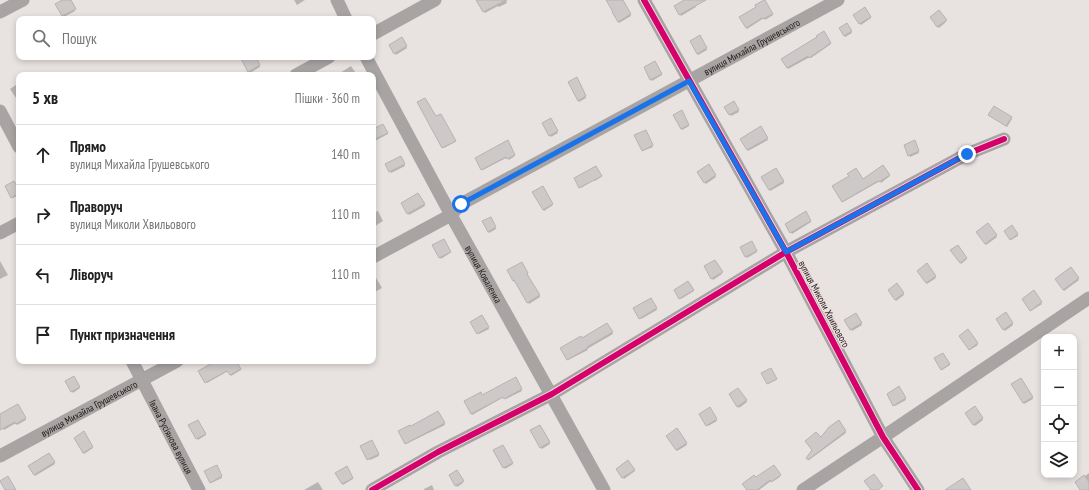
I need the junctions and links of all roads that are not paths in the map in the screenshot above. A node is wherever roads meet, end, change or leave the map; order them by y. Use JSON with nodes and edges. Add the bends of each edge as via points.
{"nodes":[{"id":1,"x":23,"y":0,"type":"edge"},
{"id":2,"x":337,"y":0,"type":"edge"},
{"id":3,"x":435,"y":0,"type":"edge"},
{"id":4,"x":644,"y":0,"type":"edge"},
{"id":5,"x":838,"y":0,"type":"edge"},
{"id":6,"x":0,"y":12,"type":"edge"},
{"id":7,"x":345,"y":16,"type":"edge"},
{"id":8,"x":376,"y":32,"type":"edge"},
{"id":9,"x":324,"y":60,"type":"edge"},
{"id":10,"x":368,"y":60,"type":"edge"},
{"id":11,"x":302,"y":72,"type":"edge"},
{"id":12,"x":374,"y":72,"type":"edge"},
{"id":13,"x":376,"y":76,"type":"edge"},
{"id":14,"x":689,"y":81,"type":"junction"},
{"id":15,"x":0,"y":111,"type":"edge"},
{"id":16,"x":1004,"y":139,"type":"dead end"},
{"id":17,"x":16,"y":141,"type":"edge"},
{"id":18,"x":451,"y":216,"type":"junction"},
{"id":19,"x":16,"y":225,"type":"edge"},
{"id":20,"x":0,"y":233,"type":"edge"},
{"id":21,"x":786,"y":252,"type":"junction"},
{"id":22,"x":376,"y":255,"type":"edge"},
{"id":23,"x":1089,"y":298,"type":"edge"},
{"id":24,"x":134,"y":364,"type":"edge"},
{"id":25,"x":171,"y":364,"type":"edge"},
{"id":26,"x":142,"y":380,"type":"junction"},
{"id":27,"x":552,"y":394,"type":"junction"},
{"id":28,"x":883,"y":438,"type":"junction"},
{"id":29,"x":0,"y":456,"type":"edge"},
{"id":30,"x":199,"y":490,"type":"edge"},
{"id":31,"x":372,"y":490,"type":"edge"},
{"id":32,"x":604,"y":490,"type":"edge"},
{"id":33,"x":803,"y":490,"type":"edge"},
{"id":34,"x":918,"y":490,"type":"edge"}],
"edges":[{"from":1,"to":6,"type":"street"},
{"from":2,"to":7,"type":"street"},
{"from":3,"to":8,"type":"street"},
{"from":4,"to":14,"type":"street","name":"вулиця Миколи Хвильового"},
{"from":5,"to":14,"type":"street","name":"вулиця Михайла Грушевського"},
{"from":9,"to":11,"type":"street"},
{"from":10,"to":12,"type":"street","name":"вулиця Коваленка"},
{"from":13,"to":18,"type":"street","name":"вулиця Коваленка"},
{"from":14,"to":18,"type":"street","name":"вулиця Михайла Грушевського","via":[[461,204]]},
{"from":14,"to":21,"type":"street","name":"вулиця Миколи Хвильового"},
{"from":15,"to":17,"type":"street"},
{"from":16,"to":21,"type":"street","via":[[967,154]]},
{"from":18,"to":22,"type":"street","name":"вулиця Михайла Грушевського"},
{"from":18,"to":27,"type":"street","name":"вулиця Коваленка"},
{"from":19,"to":20,"type":"street"},
{"from":21,"to":27,"type":"street"},
{"from":21,"to":28,"type":"street","name":"вулиця Миколи Хвильового"},
{"from":23,"to":28,"type":"street"},
{"from":24,"to":26,"type":"street","name":"Івана Русіянова вулиця"},
{"from":25,"to":26,"type":"street","name":"вулиця Михайла Грушевського"},
{"from":26,"to":29,"type":"street","name":"вулиця Михайла Грушевського"},
{"from":26,"to":30,"type":"street","name":"Івана Русіянова вулиця"},
{"from":27,"to":31,"type":"street","via":[[438,452]]},
{"from":27,"to":32,"type":"street","name":"вулиця Коваленка"},
{"from":28,"to":33,"type":"street"},
{"from":28,"to":34,"type":"street","name":"вулиця Миколи Хвильового"}]}
